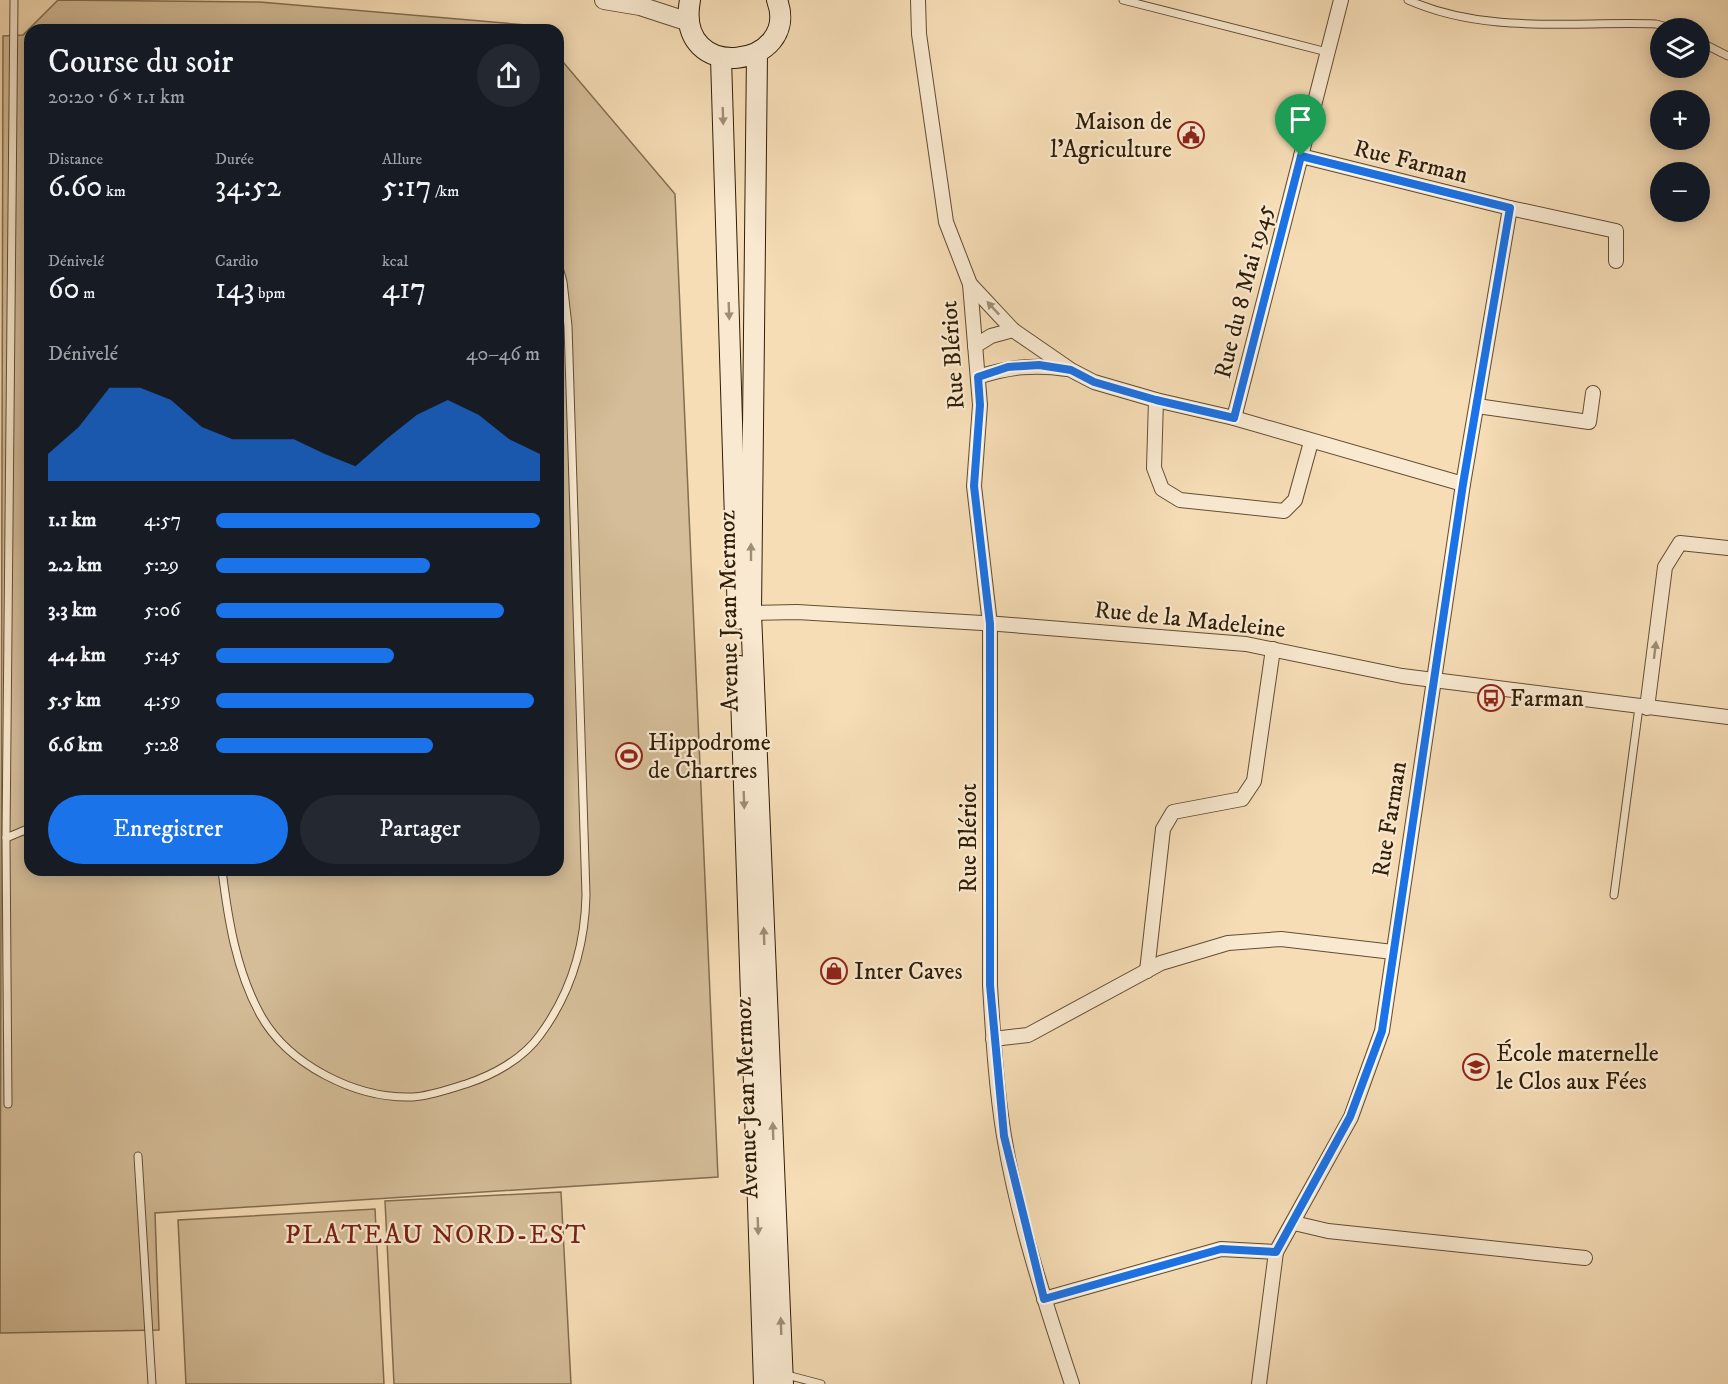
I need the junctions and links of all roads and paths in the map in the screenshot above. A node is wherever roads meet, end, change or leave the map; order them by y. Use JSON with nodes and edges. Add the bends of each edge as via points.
{"nodes":[{"id":1,"x":14,"y":0,"type":"edge"},
{"id":2,"x":604,"y":0,"type":"edge"},
{"id":3,"x":690,"y":0,"type":"edge"},
{"id":4,"x":777,"y":0,"type":"edge"},
{"id":5,"x":918,"y":0,"type":"edge"},
{"id":6,"x":1123,"y":0,"type":"edge"},
{"id":7,"x":1341,"y":0,"type":"edge"},
{"id":8,"x":1408,"y":0,"type":"edge"},
{"id":9,"x":688,"y":22,"type":"junction"},
{"id":10,"x":1650,"y":24,"type":"edge"},
{"id":11,"x":1710,"y":47,"type":"edge"},
{"id":12,"x":1327,"y":52,"type":"junction"},
{"id":13,"x":757,"y":53,"type":"junction"},
{"id":14,"x":1728,"y":56,"type":"edge"},
{"id":15,"x":721,"y":58,"type":"junction"},
{"id":16,"x":1301,"y":156,"type":"junction"},
{"id":17,"x":1510,"y":208,"type":"junction"},
{"id":18,"x":1616,"y":261,"type":"dead end"},
{"id":19,"x":970,"y":284,"type":"junction"},
{"id":20,"x":564,"y":291,"type":"edge"},
{"id":21,"x":1013,"y":330,"type":"junction"},
{"id":22,"x":975,"y":346,"type":"junction"},
{"id":23,"x":1071,"y":370,"type":"junction"},
{"id":24,"x":978,"y":377,"type":"junction"},
{"id":25,"x":1593,"y":393,"type":"dead end"},
{"id":26,"x":1156,"y":400,"type":"junction"},
{"id":27,"x":1477,"y":406,"type":"junction"},
{"id":28,"x":1234,"y":418,"type":"junction"},
{"id":29,"x":1311,"y":442,"type":"junction"},
{"id":30,"x":1463,"y":484,"type":"junction"},
{"id":31,"x":1728,"y":548,"type":"edge"},
{"id":32,"x":751,"y":614,"type":"junction"},
{"id":33,"x":990,"y":624,"type":"junction"},
{"id":34,"x":1273,"y":648,"type":"junction"},
{"id":35,"x":1434,"y":681,"type":"junction"},
{"id":36,"x":1643,"y":707,"type":"junction"},
{"id":37,"x":1728,"y":717,"type":"edge"},
{"id":38,"x":24,"y":830,"type":"edge"},
{"id":39,"x":6,"y":838,"type":"junction"},
{"id":40,"x":223,"y":876,"type":"edge"},
{"id":41,"x":1614,"y":895,"type":"dead end"},
{"id":42,"x":1393,"y":952,"type":"junction"},
{"id":43,"x":1146,"y":971,"type":"junction"},
{"id":44,"x":993,"y":1039,"type":"junction"},
{"id":45,"x":8,"y":1104,"type":"dead end"},
{"id":46,"x":138,"y":1156,"type":"dead end"},
{"id":47,"x":1294,"y":1223,"type":"junction"},
{"id":48,"x":1276,"y":1252,"type":"junction"},
{"id":49,"x":1585,"y":1258,"type":"dead end"},
{"id":50,"x":1044,"y":1299,"type":"junction"},
{"id":51,"x":783,"y":1379,"type":"edge"},
{"id":52,"x":152,"y":1384,"type":"edge"},
{"id":53,"x":764,"y":1384,"type":"edge"},
{"id":54,"x":821,"y":1384,"type":"edge"},
{"id":55,"x":1072,"y":1384,"type":"edge"},
{"id":56,"x":1259,"y":1384,"type":"edge"}],
"edges":[{"from":1,"to":39,"type":"lane"},
{"from":2,"to":9,"type":"street","via":[[640,6]]},
{"from":3,"to":9,"type":"main road"},
{"from":4,"to":13,"type":"main road","via":[[776,32]]},
{"from":5,"to":19,"type":"street","via":[[919,34],[946,222]]},
{"from":6,"to":12,"type":"lane"},
{"from":7,"to":12,"type":"street","name":"Rue du 8 Mai 1945"},
{"from":8,"to":10,"type":"lane","via":[[1473,20],[1536,25]]},
{"from":9,"to":15,"type":"main road","via":[[700,45]]},
{"from":11,"to":14,"type":"lane"},
{"from":12,"to":16,"type":"street","name":"Rue du 8 Mai 1945"},
{"from":13,"to":15,"type":"main road","via":[[734,60]]},
{"from":32,"to":13,"type":"main road","name":"Avenue Jean Mermoz","one_way":true},
{"from":15,"to":53,"type":"main road","name":"Avenue Jean Mermoz","one_way":true},
{"from":16,"to":17,"type":"street","name":"Rue Farman"},
{"from":16,"to":28,"type":"street","name":"Rue du 8 Mai 1945"},
{"from":17,"to":18,"type":"street","name":"Rue Farman","via":[[1617,231]]},
{"from":17,"to":27,"type":"street","name":"Rue Farman"},
{"from":21,"to":19,"type":"street","one_way":true},
{"from":19,"to":22,"type":"street","name":"Rue Blériot"},
{"from":20,"to":40,"type":"lane","via":[[586,895],[583,941],[574,972],[540,1036],[487,1077],[450,1089],[413,1096],[371,1093],[339,1082],[284,1043],[261,1015],[233,940]]},
{"from":21,"to":22,"type":"street","via":[[991,336]]},
{"from":21,"to":23,"type":"street"},
{"from":22,"to":24,"type":"street","name":"Rue Blériot"},
{"from":23,"to":24,"type":"street","via":[[1008,367]]},
{"from":23,"to":26,"type":"street","via":[[1094,382]]},
{"from":24,"to":33,"type":"street","name":"Rue Blériot","via":[[980,405],[974,486]]},
{"from":25,"to":27,"type":"street","via":[[1588,422]]},
{"from":26,"to":28,"type":"street"},
{"from":26,"to":29,"type":"street","via":[[1154,468],[1162,489],[1180,500],[1284,511],[1295,500]]},
{"from":27,"to":30,"type":"street","name":"Rue Farman"},
{"from":28,"to":29,"type":"street"},
{"from":29,"to":30,"type":"street"},
{"from":30,"to":35,"type":"street","name":"Rue Farman"},
{"from":36,"to":31,"type":"street","one_way":true,"via":[[1665,567],[1680,543]]},
{"from":32,"to":33,"type":"street","name":"Rue de la Madeleine","via":[[797,612]]},
{"from":51,"to":32,"type":"main road","name":"Avenue Jean Mermoz","one_way":true},
{"from":33,"to":34,"type":"street","name":"Rue de la Madeleine"},
{"from":33,"to":44,"type":"street","name":"Rue Blériot"},
{"from":34,"to":35,"type":"street","name":"Rue de la Madeleine"},
{"from":34,"to":43,"type":"street","via":[[1254,781],[1242,799],[1173,812],[1163,829]]},
{"from":35,"to":36,"type":"street","name":"Rue de la Madeleine"},
{"from":35,"to":42,"type":"street","name":"Rue Farman"},
{"from":36,"to":37,"type":"street","name":"Rue de la Madeleine"},
{"from":36,"to":41,"type":"lane"},
{"from":38,"to":39,"type":"lane"},
{"from":39,"to":45,"type":"lane"},
{"from":42,"to":43,"type":"street","via":[[1281,939],[1227,943]]},
{"from":42,"to":47,"type":"street","name":"Rue Farman","via":[[1382,1031],[1350,1117]]},
{"from":43,"to":44,"type":"street","via":[[1028,1035]]},
{"from":44,"to":50,"type":"street","name":"Rue Blériot","via":[[1004,1136]]},
{"from":46,"to":52,"type":"lane"},
{"from":47,"to":48,"type":"street","name":"Rue Farman"},
{"from":47,"to":49,"type":"street","via":[[1328,1231]]},
{"from":48,"to":50,"type":"street","via":[[1221,1249]]},
{"from":48,"to":56,"type":"street"},
{"from":50,"to":55,"type":"street","name":"Rue Blériot"},
{"from":51,"to":54,"type":"lane"}]}
